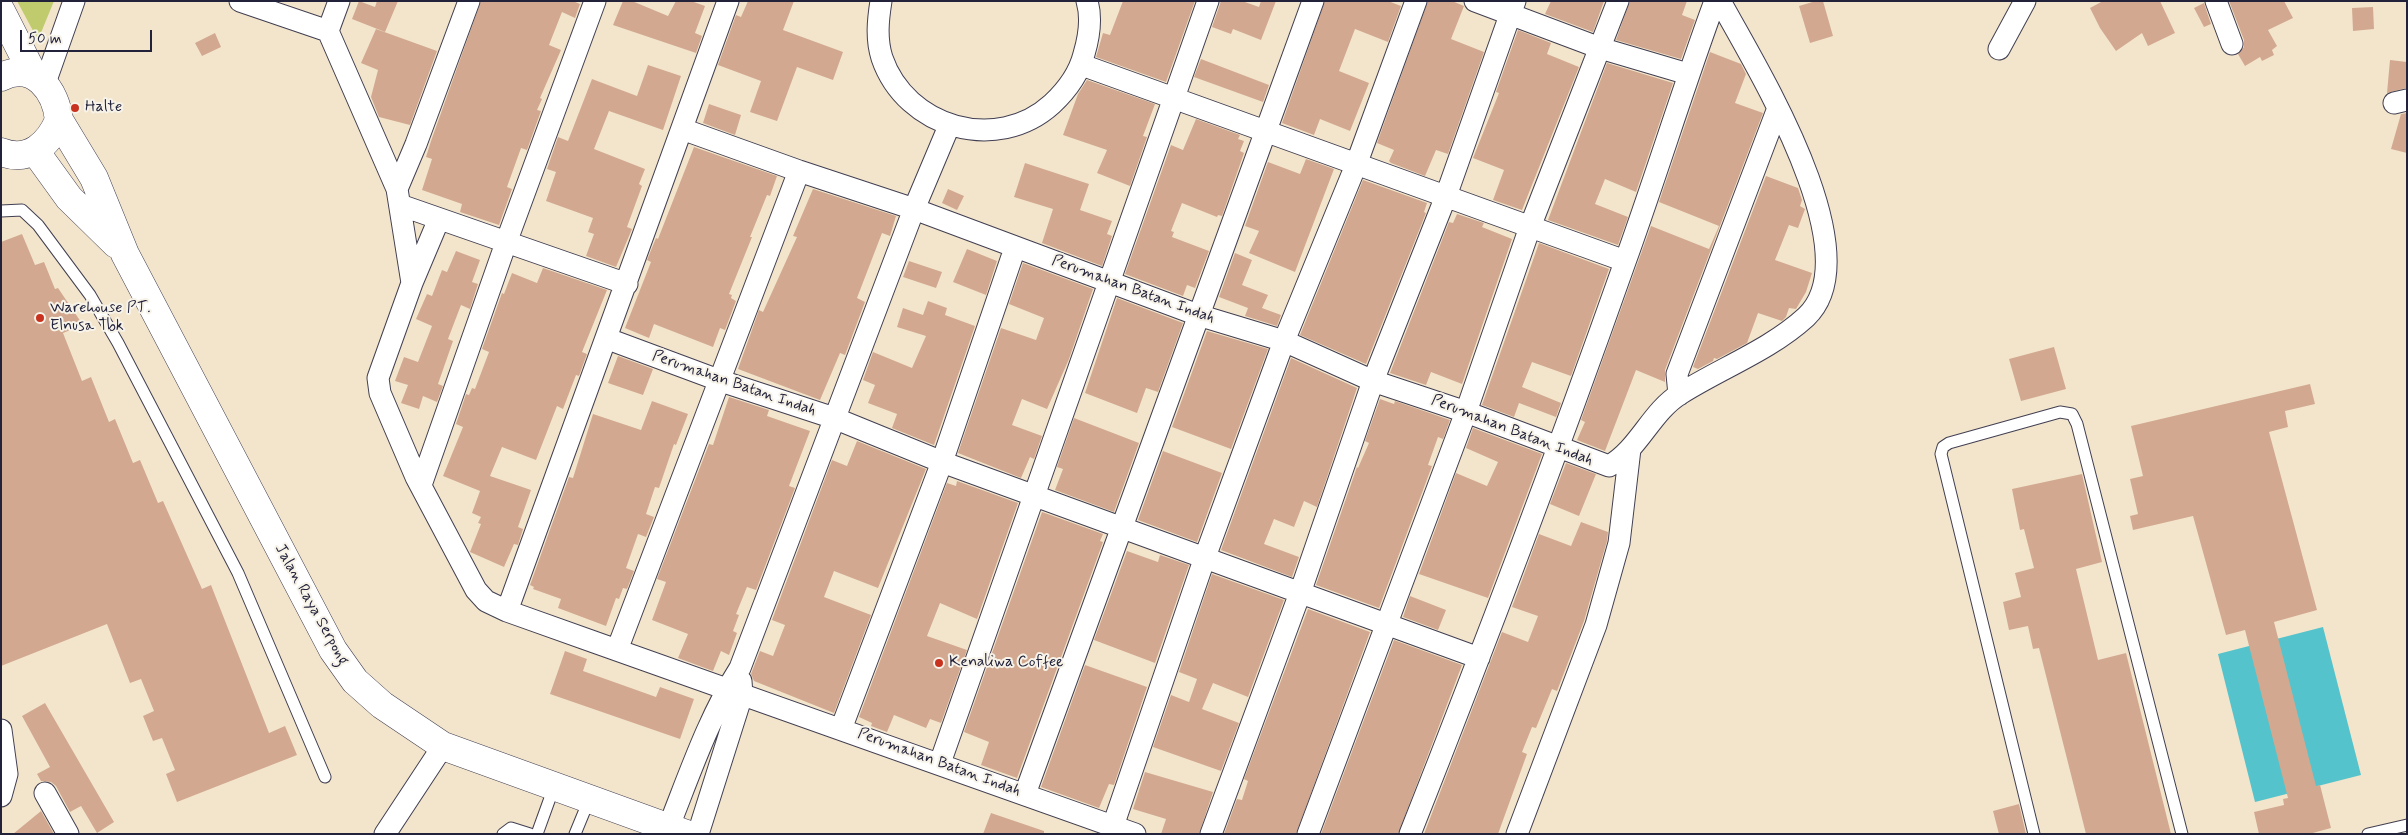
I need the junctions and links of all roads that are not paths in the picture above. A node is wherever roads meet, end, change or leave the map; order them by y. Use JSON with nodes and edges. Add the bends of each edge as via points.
{"nodes":[{"id":1,"x":74,"y":1,"type":"edge"},
{"id":2,"x":240,"y":1,"type":"edge"},
{"id":3,"x":339,"y":1,"type":"edge"},
{"id":4,"x":469,"y":1,"type":"edge"},
{"id":5,"x":595,"y":1,"type":"edge"},
{"id":6,"x":728,"y":1,"type":"edge"},
{"id":7,"x":881,"y":1,"type":"edge"},
{"id":8,"x":1086,"y":1,"type":"edge"},
{"id":9,"x":1208,"y":1,"type":"edge"},
{"id":10,"x":1313,"y":1,"type":"edge"},
{"id":11,"x":1416,"y":1,"type":"edge"},
{"id":12,"x":1475,"y":1,"type":"edge"},
{"id":13,"x":1618,"y":1,"type":"edge"},
{"id":14,"x":1715,"y":1,"type":"edge"},
{"id":15,"x":1720,"y":1,"type":"edge"},
{"id":16,"x":2026,"y":1,"type":"edge"},
{"id":17,"x":2216,"y":1,"type":"edge"},
{"id":18,"x":1513,"y":8,"type":"edge"},
{"id":19,"x":1,"y":11,"type":"edge"},
{"id":20,"x":328,"y":31,"type":"junction"},
{"id":21,"x":2232,"y":44,"type":"dead end"},
{"id":22,"x":1600,"y":48,"type":"junction"},
{"id":23,"x":1999,"y":49,"type":"dead end"},
{"id":24,"x":1082,"y":65,"type":"junction"},
{"id":25,"x":1688,"y":74,"type":"junction"},
{"id":26,"x":1,"y":77,"type":"edge"},
{"id":27,"x":39,"y":80,"type":"junction"},
{"id":28,"x":1174,"y":97,"type":"junction"},
{"id":29,"x":1778,"y":108,"type":"junction"},
{"id":30,"x":59,"y":120,"type":"junction"},
{"id":31,"x":949,"y":126,"type":"junction"},
{"id":32,"x":682,"y":129,"type":"junction"},
{"id":33,"x":1266,"y":132,"type":"junction"},
{"id":34,"x":35,"y":151,"type":"junction"},
{"id":35,"x":1,"y":152,"type":"edge"},
{"id":36,"x":1356,"y":165,"type":"junction"},
{"id":37,"x":799,"y":172,"type":"junction"},
{"id":38,"x":1446,"y":196,"type":"junction"},
{"id":39,"x":399,"y":197,"type":"junction"},
{"id":40,"x":914,"y":209,"type":"junction"},
{"id":41,"x":1,"y":211,"type":"edge"},
{"id":42,"x":439,"y":219,"type":"junction"},
{"id":43,"x":1530,"y":228,"type":"junction"},
{"id":44,"x":506,"y":240,"type":"junction"},
{"id":45,"x":1015,"y":248,"type":"junction"},
{"id":46,"x":125,"y":254,"type":"junction"},
{"id":47,"x":1625,"y":261,"type":"junction"},
{"id":48,"x":1109,"y":282,"type":"junction"},
{"id":49,"x":412,"y":283,"type":"junction"},
{"id":50,"x":627,"y":284,"type":"junction"},
{"id":51,"x":1198,"y":315,"type":"junction"},
{"id":52,"x":608,"y":339,"type":"junction"},
{"id":53,"x":1284,"y":341,"type":"junction"},
{"id":54,"x":721,"y":381,"type":"junction"},
{"id":55,"x":1374,"y":381,"type":"junction"},
{"id":56,"x":1679,"y":395,"type":"junction"},
{"id":57,"x":1466,"y":412,"type":"junction"},
{"id":58,"x":834,"y":418,"type":"junction"},
{"id":59,"x":1557,"y":447,"type":"junction"},
{"id":60,"x":1630,"y":449,"type":"junction"},
{"id":61,"x":942,"y":462,"type":"junction"},
{"id":62,"x":421,"y":485,"type":"junction"},
{"id":63,"x":1034,"y":495,"type":"junction"},
{"id":64,"x":1122,"y":528,"type":"junction"},
{"id":65,"x":1205,"y":557,"type":"junction"},
{"id":66,"x":1300,"y":593,"type":"junction"},
{"id":67,"x":507,"y":611,"type":"junction"},
{"id":68,"x":1387,"y":625,"type":"junction"},
{"id":69,"x":617,"y":650,"type":"junction"},
{"id":70,"x":1479,"y":658,"type":"junction"},
{"id":71,"x":734,"y":693,"type":"junction"},
{"id":72,"x":841,"y":729,"type":"junction"},
{"id":73,"x":1,"y":730,"type":"edge"},
{"id":74,"x":443,"y":746,"type":"junction"},
{"id":75,"x":940,"y":763,"type":"junction"},
{"id":76,"x":325,"y":777,"type":"dead end"},
{"id":77,"x":554,"y":787,"type":"junction"},
{"id":78,"x":44,"y":793,"type":"dead end"},
{"id":79,"x":1025,"y":794,"type":"junction"},
{"id":80,"x":1,"y":796,"type":"edge"},
{"id":81,"x":588,"y":800,"type":"junction"},
{"id":82,"x":2407,"y":825,"type":"edge"},
{"id":83,"x":1112,"y":826,"type":"junction"},
{"id":84,"x":678,"y":830,"type":"edge"},
{"id":85,"x":68,"y":834,"type":"edge"},
{"id":86,"x":385,"y":834,"type":"edge"},
{"id":87,"x":503,"y":834,"type":"edge"},
{"id":88,"x":530,"y":834,"type":"edge"},
{"id":89,"x":537,"y":834,"type":"edge"},
{"id":90,"x":575,"y":834,"type":"edge"},
{"id":91,"x":698,"y":834,"type":"edge"},
{"id":92,"x":1135,"y":834,"type":"edge"},
{"id":93,"x":1211,"y":834,"type":"edge"},
{"id":94,"x":1308,"y":834,"type":"edge"},
{"id":95,"x":1410,"y":834,"type":"edge"},
{"id":96,"x":1518,"y":834,"type":"edge"},
{"id":97,"x":2034,"y":834,"type":"edge"},
{"id":98,"x":2182,"y":834,"type":"edge"},
{"id":99,"x":2368,"y":834,"type":"edge"}],
"edges":[{"from":1,"to":27,"type":"street"},
{"from":2,"to":20,"type":"street"},
{"from":3,"to":20,"type":"street"},
{"from":4,"to":39,"type":"street"},
{"from":5,"to":44,"type":"street"},
{"from":6,"to":32,"type":"street"},
{"from":7,"to":31,"type":"street","via":[[877,24],[882,57],[897,87],[920,110]]},
{"from":8,"to":24,"type":"street","via":[[1089,35]]},
{"from":9,"to":28,"type":"street"},
{"from":10,"to":33,"type":"street"},
{"from":11,"to":36,"type":"street"},
{"from":12,"to":18,"type":"street"},
{"from":13,"to":22,"type":"street"},
{"from":14,"to":25,"type":"street"},
{"from":15,"to":29,"type":"street","name":"Perumahan Batan Indah"},
{"from":16,"to":23,"type":"street"},
{"from":17,"to":21,"type":"street"},
{"from":18,"to":22,"type":"street"},
{"from":18,"to":38,"type":"street"},
{"from":19,"to":27,"type":"main road"},
{"from":20,"to":39,"type":"street"},
{"from":22,"to":25,"type":"street"},
{"from":22,"to":43,"type":"street"},
{"from":24,"to":28,"type":"street"},
{"from":24,"to":31,"type":"street","via":[[1065,92],[1041,113],[1020,124],[981,131]]},
{"from":25,"to":47,"type":"street"},
{"from":26,"to":27,"type":"main road","via":[[20,73]]},
{"from":27,"to":30,"type":"main road","name":"Jalan Raya Serpong","via":[[53,94]]},
{"from":28,"to":33,"type":"street"},
{"from":28,"to":48,"type":"street"},
{"from":29,"to":56,"type":"street","via":[[1678,374]]},
{"from":29,"to":56,"type":"street","name":"Perumahan Batan Indah","via":[[1815,194],[1826,243],[1828,272],[1823,295],[1807,316],[1751,356]]},
{"from":30,"to":34,"type":"main road","via":[[47,142]]},
{"from":30,"to":46,"type":"main road","name":"Jalan Raya Serpong","via":[[94,178]]},
{"from":31,"to":40,"type":"street"},
{"from":32,"to":37,"type":"street","name":"Perumahan Batan Indah"},
{"from":32,"to":50,"type":"street"},
{"from":33,"to":36,"type":"street"},
{"from":33,"to":51,"type":"street"},
{"from":34,"to":35,"type":"main road","via":[[21,155]]},
{"from":34,"to":46,"type":"main road","name":"Jalan Raya Serpong","via":[[69,198]]},
{"from":36,"to":38,"type":"street"},
{"from":36,"to":53,"type":"street"},
{"from":37,"to":40,"type":"street","name":"Perumahan Batan Indah"},
{"from":37,"to":54,"type":"street"},
{"from":38,"to":43,"type":"street"},
{"from":38,"to":55,"type":"street"},
{"from":39,"to":42,"type":"street"},
{"from":39,"to":49,"type":"street","name":"Perumahan Batan Indah"},
{"from":40,"to":45,"type":"street","name":"Perumahan Batan Indah"},
{"from":40,"to":58,"type":"street"},
{"from":41,"to":76,"type":"lane","via":[[22,210],[38,225],[90,295],[118,343],[238,573]]},
{"from":42,"to":44,"type":"street"},
{"from":42,"to":49,"type":"street"},
{"from":43,"to":47,"type":"street"},
{"from":43,"to":57,"type":"street"},
{"from":44,"to":50,"type":"street"},
{"from":44,"to":62,"type":"street"},
{"from":45,"to":48,"type":"street","name":"Perumahan Batan Indah"},
{"from":45,"to":61,"type":"street"},
{"from":46,"to":74,"type":"main road","name":"Jalan Raya Serpong","via":[[333,650],[355,681],[382,705]]},
{"from":47,"to":59,"type":"street"},
{"from":48,"to":51,"type":"street","name":"Perumahan Batan Indah"},
{"from":48,"to":63,"type":"street"},
{"from":49,"to":62,"type":"street","name":"Perumahan Batan Indah","via":[[378,378],[380,393]]},
{"from":50,"to":52,"type":"street"},
{"from":51,"to":53,"type":"street","name":"Perumahan Batan Indah"},
{"from":51,"to":64,"type":"street"},
{"from":52,"to":54,"type":"street","name":"Perumahan Batan Indah"},
{"from":52,"to":67,"type":"street"},
{"from":53,"to":55,"type":"street","name":"Perumahan Batan Indah"},
{"from":53,"to":65,"type":"street"},
{"from":54,"to":58,"type":"street","name":"Perumahan Batan Indah"},
{"from":54,"to":69,"type":"street"},
{"from":55,"to":57,"type":"street","name":"Perumahan Batan Indah"},
{"from":55,"to":66,"type":"street"},
{"from":56,"to":60,"type":"street","name":"Perumahan Batan Indah"},
{"from":57,"to":59,"type":"street","name":"Perumahan Batan Indah"},
{"from":57,"to":68,"type":"street"},
{"from":58,"to":61,"type":"street","name":"Perumahan Batan Indah"},
{"from":58,"to":71,"type":"street","via":[[740,668]]},
{"from":59,"to":60,"type":"street","name":"Perumahan Batan Indah","via":[[1609,466]]},
{"from":59,"to":70,"type":"street"},
{"from":60,"to":96,"type":"street","via":[[1619,543],[1596,625]]},
{"from":61,"to":63,"type":"street","name":"Perumahan Batan Indah"},
{"from":61,"to":72,"type":"street"},
{"from":62,"to":67,"type":"street","name":"Perumahan Batan Indah","via":[[476,590],[486,600]]},
{"from":63,"to":64,"type":"street","name":"Perumahan Batan Indah"},
{"from":63,"to":75,"type":"street"},
{"from":64,"to":65,"type":"street","name":"Perumahan Batan Indah"},
{"from":64,"to":79,"type":"street"},
{"from":65,"to":66,"type":"street","name":"Perumahan Batan Indah"},
{"from":65,"to":83,"type":"street"},
{"from":66,"to":68,"type":"street","name":"Perumahan Batan Indah"},
{"from":66,"to":93,"type":"street"},
{"from":67,"to":69,"type":"street","name":"Perumahan Batan Indah"},
{"from":68,"to":70,"type":"street","name":"Perumahan Batan Indah"},
{"from":68,"to":94,"type":"street"},
{"from":69,"to":71,"type":"street","name":"Perumahan Batan Indah"},
{"from":70,"to":95,"type":"street"},
{"from":71,"to":72,"type":"street","name":"Perumahan Batan Indah"},
{"from":71,"to":84,"type":"street","via":[[703,740]]},
{"from":71,"to":91,"type":"street"},
{"from":72,"to":75,"type":"street","name":"Perumahan Batan Indah"},
{"from":73,"to":80,"type":"street","via":[[7,774]]},
{"from":74,"to":77,"type":"main road","name":"Jalan Raya Serpong"},
{"from":74,"to":86,"type":"street"},
{"from":75,"to":79,"type":"street","name":"Perumahan Batan Indah"},
{"from":77,"to":81,"type":"main road","name":"Jalan Raya Serpong"},
{"from":77,"to":89,"type":"lane"},
{"from":78,"to":85,"type":"street"},
{"from":79,"to":83,"type":"street","name":"Perumahan Batan Indah"},
{"from":81,"to":84,"type":"main road","name":"Jalan Raya Serpong"},
{"from":81,"to":90,"type":"lane"},
{"from":82,"to":99,"type":"lane"},
{"from":83,"to":92,"type":"street","name":"Perumahan Batan Indah"},
{"from":87,"to":88,"type":"lane","via":[[511,828]]},
{"from":97,"to":98,"type":"lane","via":[[1941,454],[1949,442],[2060,412],[2072,414],[2077,424]]}]}
